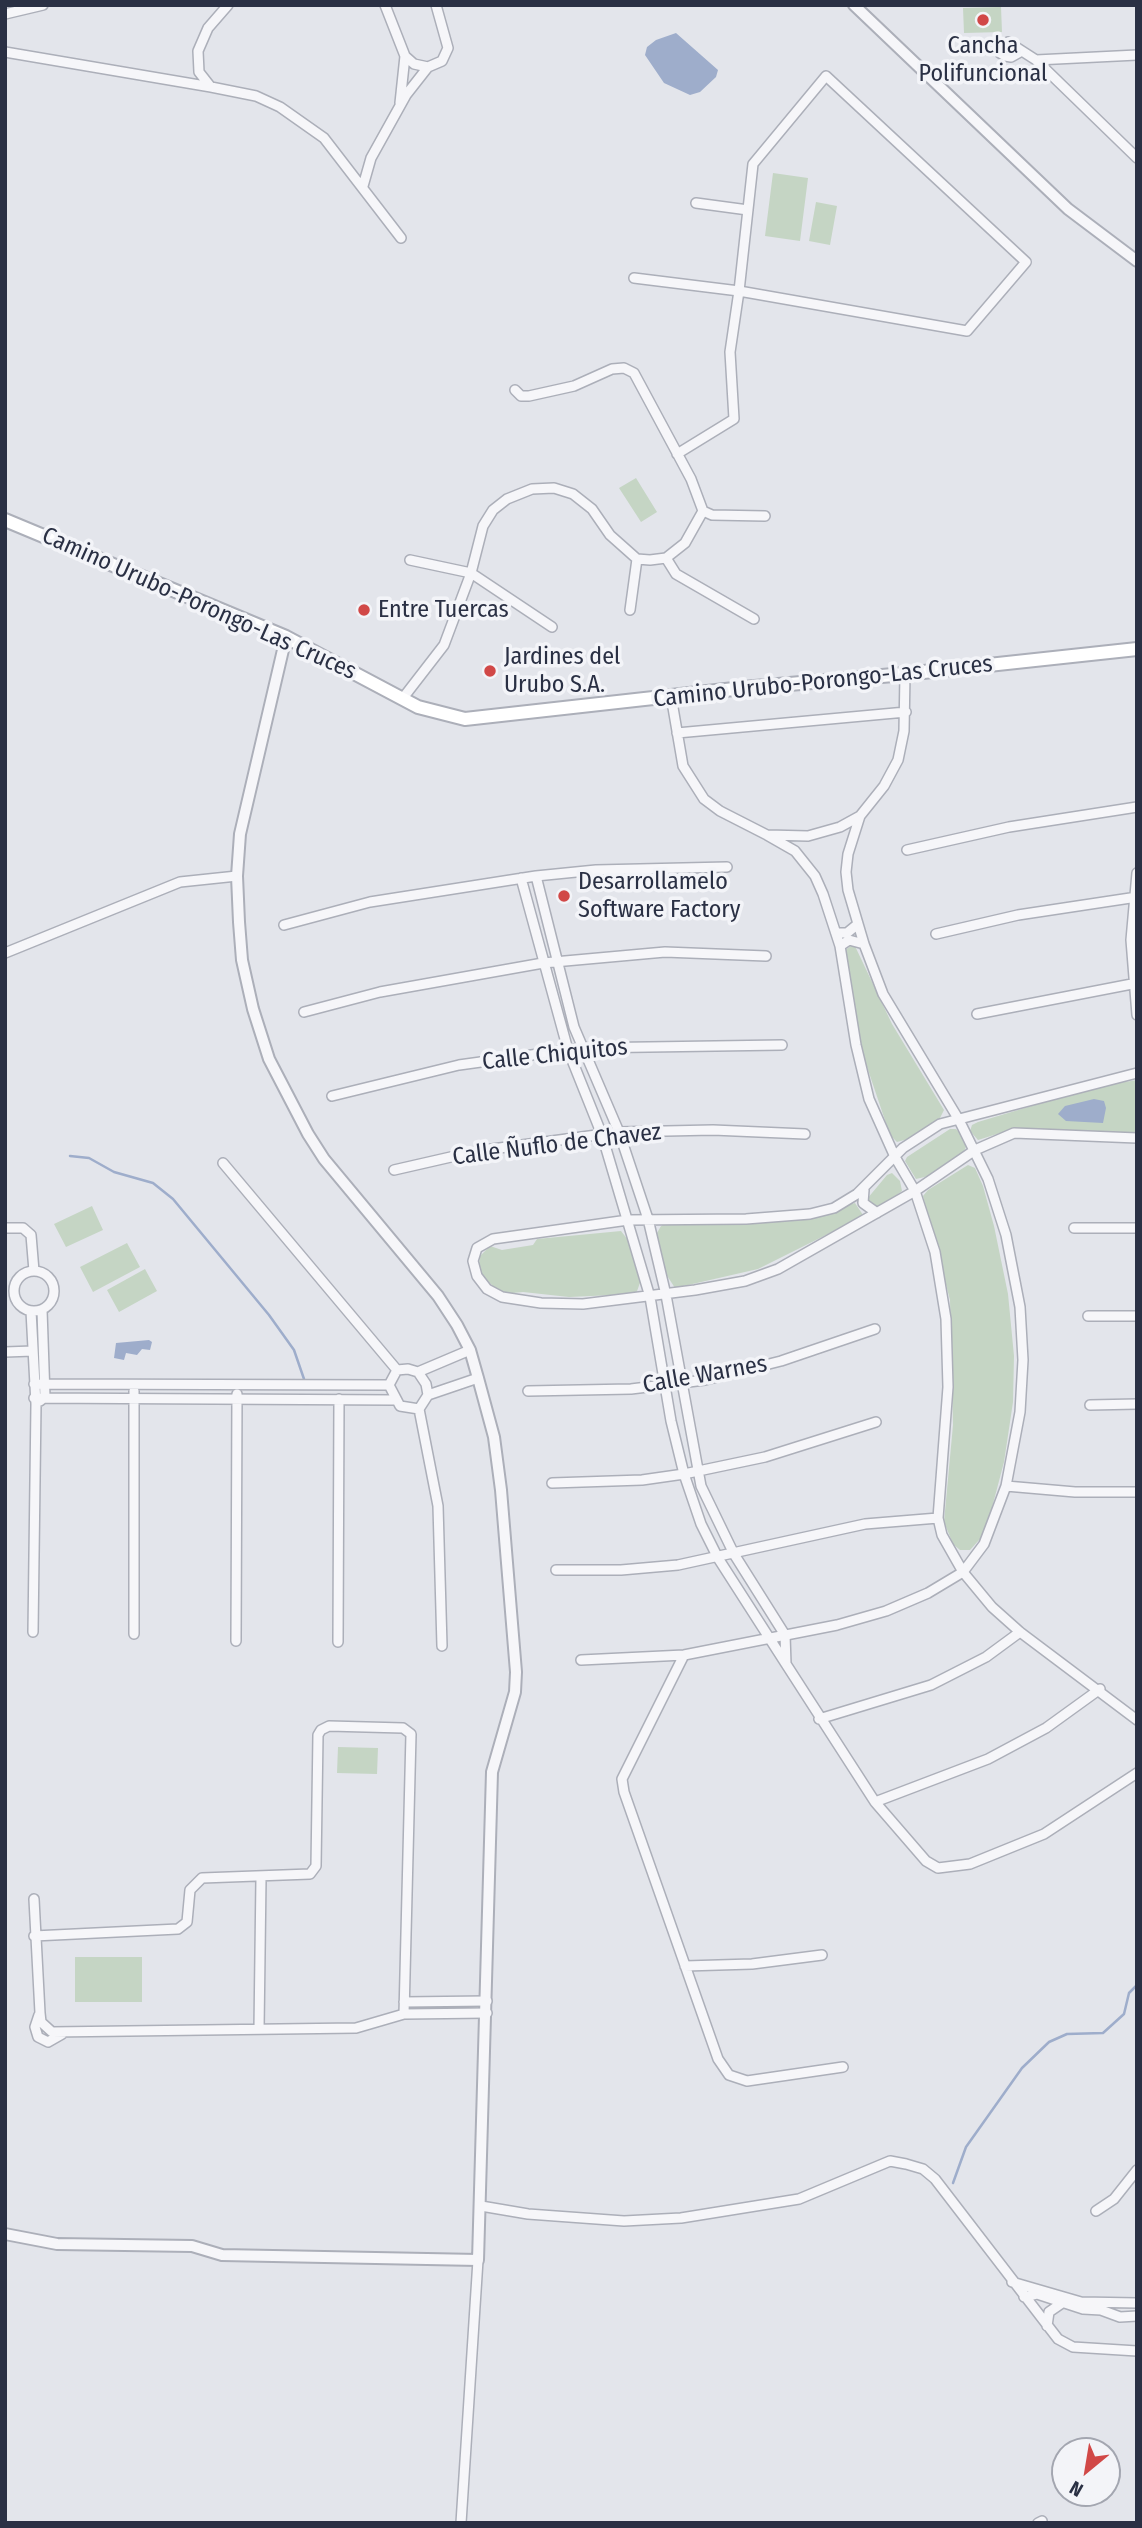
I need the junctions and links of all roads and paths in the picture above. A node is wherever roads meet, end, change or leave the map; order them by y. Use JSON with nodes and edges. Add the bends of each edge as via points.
{"nodes":[{"id":1,"x":43,"y":5,"type":"edge"},
{"id":2,"x":228,"y":5,"type":"edge"},
{"id":3,"x":385,"y":5,"type":"edge"},
{"id":4,"x":436,"y":5,"type":"edge"},
{"id":5,"x":853,"y":5,"type":"edge"},
{"id":6,"x":5,"y":14,"type":"edge"},
{"id":7,"x":5,"y":51,"type":"edge"},
{"id":8,"x":1020,"y":52,"type":"dead end"},
{"id":9,"x":1137,"y":55,"type":"edge"},
{"id":10,"x":405,"y":57,"type":"junction"},
{"id":11,"x":1037,"y":60,"type":"junction"},
{"id":12,"x":428,"y":67,"type":"junction"},
{"id":13,"x":211,"y":87,"type":"junction"},
{"id":14,"x":400,"y":105,"type":"junction"},
{"id":15,"x":1137,"y":158,"type":"edge"},
{"id":16,"x":363,"y":186,"type":"junction"},
{"id":17,"x":696,"y":203,"type":"dead end"},
{"id":18,"x":748,"y":210,"type":"junction"},
{"id":19,"x":401,"y":238,"type":"dead end"},
{"id":20,"x":1137,"y":261,"type":"edge"},
{"id":21,"x":634,"y":278,"type":"dead end"},
{"id":22,"x":739,"y":291,"type":"junction"},
{"id":23,"x":515,"y":390,"type":"dead end"},
{"id":24,"x":677,"y":454,"type":"junction"},
{"id":25,"x":703,"y":511,"type":"junction"},
{"id":26,"x":765,"y":516,"type":"dead end"},
{"id":27,"x":5,"y":520,"type":"edge"},
{"id":28,"x":666,"y":558,"type":"junction"},
{"id":29,"x":637,"y":559,"type":"junction"},
{"id":30,"x":410,"y":560,"type":"dead end"},
{"id":31,"x":471,"y":573,"type":"junction"},
{"id":32,"x":630,"y":610,"type":"dead end"},
{"id":33,"x":754,"y":619,"type":"dead end"},
{"id":34,"x":552,"y":627,"type":"dead end"},
{"id":35,"x":286,"y":637,"type":"junction"},
{"id":36,"x":1137,"y":649,"type":"edge"},
{"id":37,"x":905,"y":674,"type":"junction"},
{"id":38,"x":671,"y":696,"type":"junction"},
{"id":39,"x":402,"y":698,"type":"junction"},
{"id":40,"x":906,"y":712,"type":"junction"},
{"id":41,"x":677,"y":733,"type":"junction"},
{"id":42,"x":1137,"y":807,"type":"edge"},
{"id":43,"x":860,"y":816,"type":"junction"},
{"id":44,"x":767,"y":835,"type":"junction"},
{"id":45,"x":907,"y":850,"type":"dead end"},
{"id":46,"x":727,"y":867,"type":"dead end"},
{"id":47,"x":1137,"y":873,"type":"edge"},
{"id":48,"x":237,"y":876,"type":"junction"},
{"id":49,"x":536,"y":876,"type":"junction"},
{"id":50,"x":521,"y":878,"type":"junction"},
{"id":51,"x":1135,"y":897,"type":"edge"},
{"id":52,"x":858,"y":924,"type":"junction"},
{"id":53,"x":284,"y":925,"type":"dead end"},
{"id":54,"x":837,"y":933,"type":"junction"},
{"id":55,"x":936,"y":933,"type":"dead end"},
{"id":56,"x":864,"y":944,"type":"junction"},
{"id":57,"x":840,"y":946,"type":"junction"},
{"id":58,"x":5,"y":953,"type":"edge"},
{"id":59,"x":766,"y":956,"type":"dead end"},
{"id":60,"x":558,"y":961,"type":"junction"},
{"id":61,"x":543,"y":962,"type":"junction"},
{"id":62,"x":1135,"y":983,"type":"edge"},
{"id":63,"x":304,"y":1012,"type":"dead end"},
{"id":64,"x":977,"y":1014,"type":"dead end"},
{"id":65,"x":1137,"y":1015,"type":"edge"},
{"id":66,"x":782,"y":1045,"type":"dead end"},
{"id":67,"x":582,"y":1048,"type":"junction"},
{"id":68,"x":568,"y":1050,"type":"junction"},
{"id":69,"x":1137,"y":1073,"type":"edge"},
{"id":70,"x":332,"y":1096,"type":"dead end"},
{"id":71,"x":959,"y":1120,"type":"junction"},
{"id":72,"x":619,"y":1132,"type":"junction"},
{"id":73,"x":805,"y":1134,"type":"dead end"},
{"id":74,"x":602,"y":1135,"type":"junction"},
{"id":75,"x":1137,"y":1138,"type":"edge"},
{"id":76,"x":975,"y":1150,"type":"junction"},
{"id":77,"x":895,"y":1157,"type":"junction"},
{"id":78,"x":223,"y":1163,"type":"dead end"},
{"id":79,"x":394,"y":1170,"type":"dead end"},
{"id":80,"x":864,"y":1188,"type":"junction"},
{"id":81,"x":915,"y":1191,"type":"junction"},
{"id":82,"x":877,"y":1213,"type":"junction"},
{"id":83,"x":648,"y":1219,"type":"junction"},
{"id":84,"x":628,"y":1220,"type":"junction"},
{"id":85,"x":5,"y":1227,"type":"edge"},
{"id":86,"x":1137,"y":1227,"type":"edge"},
{"id":87,"x":1074,"y":1228,"type":"dead end"},
{"id":88,"x":34,"y":1271,"type":"junction"},
{"id":89,"x":10,"y":1283,"type":"edge"},
{"id":90,"x":10,"y":1295,"type":"edge"},
{"id":91,"x":666,"y":1295,"type":"junction"},
{"id":92,"x":650,"y":1297,"type":"junction"},
{"id":93,"x":42,"y":1310,"type":"junction"},
{"id":94,"x":32,"y":1311,"type":"junction"},
{"id":95,"x":1088,"y":1316,"type":"dead end"},
{"id":96,"x":1137,"y":1316,"type":"edge"},
{"id":97,"x":875,"y":1329,"type":"dead end"},
{"id":98,"x":33,"y":1350,"type":"junction"},
{"id":99,"x":470,"y":1350,"type":"junction"},
{"id":100,"x":5,"y":1352,"type":"edge"},
{"id":101,"x":397,"y":1370,"type":"junction"},
{"id":102,"x":418,"y":1372,"type":"junction"},
{"id":103,"x":478,"y":1378,"type":"junction"},
{"id":104,"x":680,"y":1383,"type":"junction"},
{"id":105,"x":39,"y":1384,"type":"junction"},
{"id":106,"x":134,"y":1384,"type":"junction"},
{"id":107,"x":237,"y":1384,"type":"junction"},
{"id":108,"x":389,"y":1385,"type":"junction"},
{"id":109,"x":667,"y":1385,"type":"junction"},
{"id":110,"x":528,"y":1391,"type":"dead end"},
{"id":111,"x":428,"y":1395,"type":"junction"},
{"id":112,"x":45,"y":1397,"type":"junction"},
{"id":113,"x":134,"y":1397,"type":"junction"},
{"id":114,"x":237,"y":1398,"type":"junction"},
{"id":115,"x":339,"y":1399,"type":"junction"},
{"id":116,"x":394,"y":1399,"type":"junction"},
{"id":117,"x":35,"y":1401,"type":"junction"},
{"id":118,"x":1137,"y":1404,"type":"edge"},
{"id":119,"x":1090,"y":1405,"type":"dead end"},
{"id":120,"x":419,"y":1409,"type":"junction"},
{"id":121,"x":876,"y":1422,"type":"dead end"},
{"id":122,"x":697,"y":1471,"type":"junction"},
{"id":123,"x":684,"y":1474,"type":"junction"},
{"id":124,"x":552,"y":1483,"type":"dead end"},
{"id":125,"x":1006,"y":1486,"type":"junction"},
{"id":126,"x":1137,"y":1492,"type":"edge"},
{"id":127,"x":938,"y":1518,"type":"junction"},
{"id":128,"x":734,"y":1554,"type":"junction"},
{"id":129,"x":718,"y":1559,"type":"junction"},
{"id":130,"x":556,"y":1570,"type":"dead end"},
{"id":131,"x":963,"y":1572,"type":"junction"},
{"id":132,"x":33,"y":1632,"type":"dead end"},
{"id":133,"x":1020,"y":1632,"type":"junction"},
{"id":134,"x":134,"y":1634,"type":"dead end"},
{"id":135,"x":785,"y":1635,"type":"junction"},
{"id":136,"x":769,"y":1638,"type":"junction"},
{"id":137,"x":236,"y":1641,"type":"dead end"},
{"id":138,"x":338,"y":1643,"type":"dead end"},
{"id":139,"x":442,"y":1646,"type":"dead end"},
{"id":140,"x":684,"y":1655,"type":"junction"},
{"id":141,"x":581,"y":1660,"type":"dead end"},
{"id":142,"x":786,"y":1664,"type":"junction"},
{"id":143,"x":1100,"y":1689,"type":"junction"},
{"id":144,"x":819,"y":1718,"type":"junction"},
{"id":145,"x":1137,"y":1720,"type":"edge"},
{"id":146,"x":1137,"y":1773,"type":"edge"},
{"id":147,"x":875,"y":1802,"type":"junction"},
{"id":148,"x":261,"y":1878,"type":"junction"},
{"id":149,"x":34,"y":1899,"type":"dead end"},
{"id":150,"x":34,"y":1936,"type":"junction"},
{"id":151,"x":822,"y":1955,"type":"dead end"},
{"id":152,"x":685,"y":1966,"type":"junction"},
{"id":153,"x":487,"y":2001,"type":"junction"},
{"id":154,"x":404,"y":2002,"type":"junction"},
{"id":155,"x":487,"y":2013,"type":"junction"},
{"id":156,"x":404,"y":2014,"type":"junction"},
{"id":157,"x":259,"y":2029,"type":"junction"},
{"id":158,"x":843,"y":2067,"type":"dead end"},
{"id":159,"x":1137,"y":2170,"type":"edge"},
{"id":160,"x":481,"y":2206,"type":"junction"},
{"id":161,"x":1096,"y":2211,"type":"dead end"},
{"id":162,"x":5,"y":2234,"type":"edge"},
{"id":163,"x":478,"y":2260,"type":"junction"},
{"id":164,"x":1012,"y":2282,"type":"junction"},
{"id":165,"x":1024,"y":2297,"type":"junction"},
{"id":166,"x":1062,"y":2303,"type":"junction"},
{"id":167,"x":1137,"y":2303,"type":"edge"},
{"id":168,"x":1137,"y":2316,"type":"edge"},
{"id":169,"x":1047,"y":2326,"type":"junction"},
{"id":170,"x":1137,"y":2351,"type":"edge"},
{"id":171,"x":461,"y":2523,"type":"edge"}],
"edges":[{"from":1,"to":6,"type":"street"},
{"from":2,"to":13,"type":"street","via":[[208,28],[198,51],[199,72]]},
{"from":3,"to":10,"type":"street"},
{"from":4,"to":12,"type":"street","via":[[448,48],[442,61]]},
{"from":5,"to":20,"type":"street","via":[[1068,209]]},
{"from":7,"to":13,"type":"street"},
{"from":8,"to":11,"type":"street"},
{"from":9,"to":11,"type":"street"},
{"from":10,"to":12,"type":"street"},
{"from":10,"to":14,"type":"street"},
{"from":11,"to":15,"type":"street"},
{"from":12,"to":14,"type":"street"},
{"from":13,"to":16,"type":"street","via":[[256,96],[302,121],[324,138]]},
{"from":14,"to":16,"type":"street","via":[[371,158]]},
{"from":16,"to":19,"type":"street"},
{"from":17,"to":18,"type":"street"},
{"from":18,"to":22,"type":"street"},
{"from":18,"to":22,"type":"street","via":[[753,164],[826,76],[1026,262],[967,331]]},
{"from":21,"to":22,"type":"street"},
{"from":22,"to":24,"type":"street","via":[[730,352],[734,419]]},
{"from":23,"to":24,"type":"street","via":[[521,396],[554,392],[624,368],[634,373]]},
{"from":24,"to":25,"type":"street"},
{"from":25,"to":26,"type":"street"},
{"from":25,"to":28,"type":"street","via":[[685,543]]},
{"from":27,"to":35,"type":"main road","name":"Camino Urubo-Porongo-Las Cruces"},
{"from":28,"to":29,"type":"street"},
{"from":28,"to":33,"type":"street","via":[[677,575]]},
{"from":29,"to":31,"type":"street","via":[[573,494],[554,488],[532,489],[513,495],[493,510]]},
{"from":29,"to":32,"type":"street"},
{"from":30,"to":31,"type":"street"},
{"from":31,"to":34,"type":"street"},
{"from":31,"to":39,"type":"street","via":[[444,645]]},
{"from":35,"to":39,"type":"main road","name":"Camino Urubo-Porongo-Las Cruces"},
{"from":35,"to":48,"type":"street","via":[[242,822]]},
{"from":36,"to":37,"type":"main road","name":"Camino Urubo-Porongo-Las Cruces"},
{"from":37,"to":38,"type":"main road","name":"Camino Urubo-Porongo-Las Cruces"},
{"from":37,"to":40,"type":"street"},
{"from":38,"to":39,"type":"main road","name":"Camino Urubo-Porongo-Las Cruces","via":[[465,719]]},
{"from":38,"to":41,"type":"street"},
{"from":40,"to":41,"type":"street"},
{"from":40,"to":43,"type":"street","via":[[898,760]]},
{"from":41,"to":44,"type":"street","via":[[683,766],[704,799]]},
{"from":42,"to":45,"type":"street","via":[[1009,827]]},
{"from":43,"to":44,"type":"street","via":[[808,836]]},
{"from":43,"to":52,"type":"street","via":[[846,872]]},
{"from":44,"to":54,"type":"street","via":[[788,845],[805,862]]},
{"from":46,"to":49,"type":"street","via":[[610,869]]},
{"from":47,"to":51,"type":"street"},
{"from":48,"to":58,"type":"street","via":[[180,882]]},
{"from":48,"to":99,"type":"street","via":[[242,960],[253,1009],[292,1109],[324,1159],[438,1296]]},
{"from":49,"to":50,"type":"street"},
{"from":49,"to":60,"type":"street"},
{"from":50,"to":53,"type":"street","via":[[370,902]]},
{"from":50,"to":61,"type":"street"},
{"from":51,"to":55,"type":"street"},
{"from":51,"to":62,"type":"street"},
{"from":52,"to":54,"type":"street","via":[[847,933]]},
{"from":52,"to":56,"type":"street"},
{"from":54,"to":57,"type":"street"},
{"from":56,"to":57,"type":"street","via":[[849,940]]},
{"from":56,"to":71,"type":"street","via":[[883,994]]},
{"from":57,"to":77,"type":"street","via":[[861,1071]]},
{"from":59,"to":60,"type":"street","via":[[665,952]]},
{"from":60,"to":61,"type":"street"},
{"from":60,"to":67,"type":"street"},
{"from":61,"to":63,"type":"street","via":[[380,992]]},
{"from":61,"to":68,"type":"street"},
{"from":62,"to":64,"type":"street"},
{"from":62,"to":65,"type":"street"},
{"from":66,"to":67,"type":"street","name":"Calle Chiquitos"},
{"from":67,"to":68,"type":"street","name":"Calle Chiquitos"},
{"from":67,"to":72,"type":"street"},
{"from":68,"to":70,"type":"street","name":"Calle Chiquitos","via":[[459,1065]]},
{"from":68,"to":74,"type":"street"},
{"from":69,"to":71,"type":"street"},
{"from":71,"to":76,"type":"street"},
{"from":71,"to":77,"type":"street","via":[[940,1124]]},
{"from":72,"to":73,"type":"street","name":"Calle Ñuflo de Chavez"},
{"from":72,"to":74,"type":"street","name":"Calle Ñuflo de Chavez"},
{"from":72,"to":83,"type":"street"},
{"from":74,"to":79,"type":"street","name":"Calle Ñuflo de Chavez","via":[[477,1151]]},
{"from":74,"to":84,"type":"street"},
{"from":75,"to":76,"type":"street","via":[[1013,1133]]},
{"from":76,"to":81,"type":"street"},
{"from":76,"to":125,"type":"street","via":[[1006,1235],[1020,1307],[1020,1412]]},
{"from":77,"to":80,"type":"street"},
{"from":77,"to":81,"type":"street"},
{"from":78,"to":101,"type":"street"},
{"from":80,"to":82,"type":"street","via":[[863,1203]]},
{"from":80,"to":83,"type":"street","via":[[834,1208],[810,1214]]},
{"from":81,"to":82,"type":"street"},
{"from":81,"to":127,"type":"street","via":[[935,1252],[946,1319],[948,1387]]},
{"from":82,"to":91,"type":"street","via":[[778,1269],[745,1281]]},
{"from":83,"to":84,"type":"street"},
{"from":83,"to":91,"type":"street"},
{"from":84,"to":92,"type":"street"},
{"from":84,"to":92,"type":"street","via":[[494,1239],[477,1248],[475,1269],[487,1290],[502,1297],[583,1304]]},
{"from":85,"to":88,"type":"street","via":[[23,1228],[31,1235]]},
{"from":86,"to":87,"type":"street"},
{"from":88,"to":89,"type":"street"},
{"from":88,"to":93,"type":"street","via":[[53,1283],[53,1299]]},
{"from":89,"to":90,"type":"street"},
{"from":90,"to":94,"type":"street"},
{"from":91,"to":92,"type":"street"},
{"from":91,"to":104,"type":"street"},
{"from":92,"to":109,"type":"street"},
{"from":93,"to":94,"type":"street"},
{"from":93,"to":105,"type":"street"},
{"from":94,"to":98,"type":"street"},
{"from":95,"to":96,"type":"street"},
{"from":97,"to":104,"type":"street","name":"Calle Warnes","via":[[768,1365]]},
{"from":98,"to":100,"type":"street"},
{"from":98,"to":105,"type":"street"},
{"from":99,"to":102,"type":"street"},
{"from":99,"to":103,"type":"street"},
{"from":101,"to":102,"type":"street"},
{"from":101,"to":108,"type":"street"},
{"from":102,"to":111,"type":"street"},
{"from":103,"to":111,"type":"street"},
{"from":103,"to":153,"type":"street","via":[[494,1437],[501,1490],[516,1671],[515,1692],[492,1772]]},
{"from":104,"to":109,"type":"street","name":"Calle Warnes"},
{"from":104,"to":122,"type":"street"},
{"from":105,"to":106,"type":"street"},
{"from":105,"to":112,"type":"street"},
{"from":105,"to":117,"type":"street"},
{"from":106,"to":107,"type":"street"},
{"from":106,"to":113,"type":"street"},
{"from":107,"to":108,"type":"street"},
{"from":107,"to":114,"type":"street"},
{"from":108,"to":116,"type":"street"},
{"from":109,"to":110,"type":"street","name":"Calle Warnes"},
{"from":109,"to":123,"type":"street"},
{"from":111,"to":120,"type":"street"},
{"from":112,"to":113,"type":"street"},
{"from":112,"to":117,"type":"street"},
{"from":113,"to":114,"type":"street"},
{"from":113,"to":134,"type":"street"},
{"from":114,"to":115,"type":"street"},
{"from":114,"to":137,"type":"street"},
{"from":115,"to":116,"type":"street"},
{"from":115,"to":138,"type":"street"},
{"from":116,"to":120,"type":"street","via":[[400,1406]]},
{"from":117,"to":132,"type":"street"},
{"from":118,"to":119,"type":"street"},
{"from":120,"to":139,"type":"street","via":[[438,1506]]},
{"from":121,"to":122,"type":"street","via":[[765,1457]]},
{"from":122,"to":123,"type":"street"},
{"from":122,"to":128,"type":"street"},
{"from":123,"to":124,"type":"street"},
{"from":123,"to":129,"type":"street"},
{"from":125,"to":126,"type":"street"},
{"from":125,"to":131,"type":"street","via":[[984,1544]]},
{"from":127,"to":128,"type":"street","via":[[865,1524]]},
{"from":127,"to":131,"type":"street","via":[[942,1535]]},
{"from":128,"to":129,"type":"street"},
{"from":128,"to":135,"type":"street"},
{"from":129,"to":130,"type":"street","via":[[621,1570]]},
{"from":129,"to":136,"type":"street"},
{"from":131,"to":133,"type":"street"},
{"from":131,"to":135,"type":"street","via":[[886,1611]]},
{"from":133,"to":143,"type":"street"},
{"from":133,"to":144,"type":"street","via":[[986,1657],[931,1685]]},
{"from":135,"to":136,"type":"street"},
{"from":135,"to":142,"type":"street"},
{"from":136,"to":140,"type":"street"},
{"from":136,"to":142,"type":"street"},
{"from":140,"to":141,"type":"street"},
{"from":140,"to":152,"type":"street","via":[[622,1779]]},
{"from":142,"to":144,"type":"street"},
{"from":143,"to":145,"type":"street"},
{"from":143,"to":147,"type":"street","via":[[1046,1728],[989,1759]]},
{"from":144,"to":147,"type":"street"},
{"from":146,"to":147,"type":"street","via":[[1044,1834],[955,1867],[938,1868],[926,1861]]},
{"from":148,"to":150,"type":"street","via":[[196,1881],[190,1890],[190,1915],[178,1929]]},
{"from":148,"to":154,"type":"street","via":[[305,1877],[314,1871],[321,1730],[329,1726],[408,1730]]},
{"from":148,"to":157,"type":"street"},
{"from":149,"to":150,"type":"street"},
{"from":150,"to":157,"type":"street","via":[[45,2028],[62,2034]]},
{"from":151,"to":152,"type":"street"},
{"from":152,"to":158,"type":"street","via":[[718,2059],[729,2075],[747,2081]]},
{"from":153,"to":154,"type":"street"},
{"from":153,"to":155,"type":"street"},
{"from":154,"to":156,"type":"street"},
{"from":155,"to":156,"type":"street"},
{"from":155,"to":160,"type":"street"},
{"from":156,"to":157,"type":"street","via":[[356,2028]]},
{"from":159,"to":161,"type":"street","via":[[1114,2199]]},
{"from":160,"to":163,"type":"street"},
{"from":160,"to":164,"type":"street","via":[[624,2221],[681,2218],[799,2199],[890,2161],[923,2169],[935,2179]]},
{"from":162,"to":163,"type":"street","via":[[57,2244],[192,2246],[222,2255]]},
{"from":163,"to":171,"type":"street"},
{"from":164,"to":165,"type":"street"},
{"from":164,"to":167,"type":"street","via":[[1081,2302]]},
{"from":165,"to":166,"type":"street","via":[[1037,2294]]},
{"from":165,"to":169,"type":"street"},
{"from":166,"to":168,"type":"street"},
{"from":166,"to":169,"type":"street","via":[[1049,2312]]},
{"from":169,"to":170,"type":"street","via":[[1073,2347]]}]}
